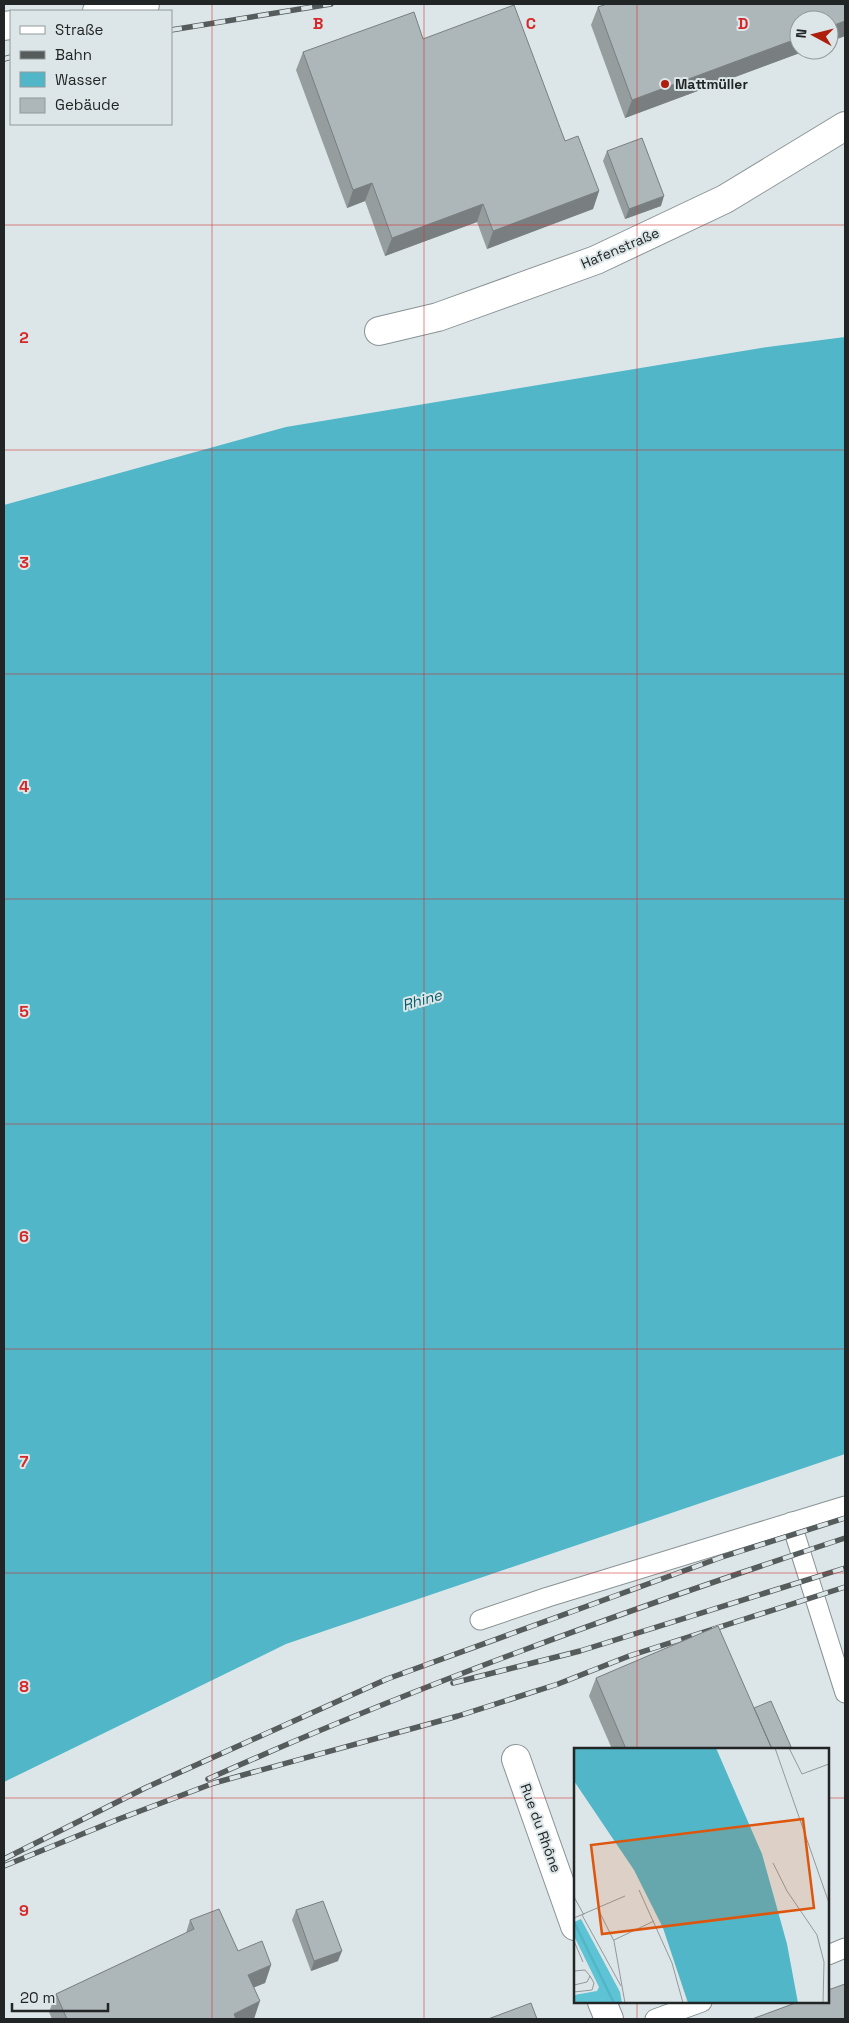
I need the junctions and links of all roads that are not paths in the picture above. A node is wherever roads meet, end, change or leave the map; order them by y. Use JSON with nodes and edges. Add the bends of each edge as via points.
{"nodes":[{"id":1,"x":145,"y":4,"type":"edge"},
{"id":2,"x":104,"y":10,"type":"edge"},
{"id":3,"x":845,"y":126,"type":"edge"},
{"id":4,"x":379,"y":331,"type":"dead end"},
{"id":5,"x":845,"y":1506,"type":"edge"},
{"id":6,"x":791,"y":1522,"type":"junction"},
{"id":7,"x":480,"y":1620,"type":"dead end"},
{"id":8,"x":845,"y":1693,"type":"edge"},
{"id":9,"x":516,"y":1759,"type":"dead end"},
{"id":10,"x":574,"y":1923,"type":"edge"},
{"id":11,"x":845,"y":1948,"type":"edge"},
{"id":12,"x":829,"y":1955,"type":"edge"},
{"id":13,"x":602,"y":2003,"type":"edge"},
{"id":14,"x":699,"y":2003,"type":"edge"},
{"id":15,"x":609,"y":2019,"type":"edge"},
{"id":16,"x":655,"y":2019,"type":"edge"}],
"edges":[{"from":1,"to":2,"type":"street"},
{"from":3,"to":4,"type":"street","name":"Hafenstraße","via":[[725,199],[596,260],[438,317]]},
{"from":5,"to":6,"type":"lane"},
{"from":6,"to":7,"type":"lane"},
{"from":6,"to":8,"type":"lane"},
{"from":9,"to":10,"type":"street","name":"Rue du Rhône"},
{"from":11,"to":12,"type":"lane"},
{"from":13,"to":15,"type":"street"},
{"from":14,"to":16,"type":"lane"}]}
